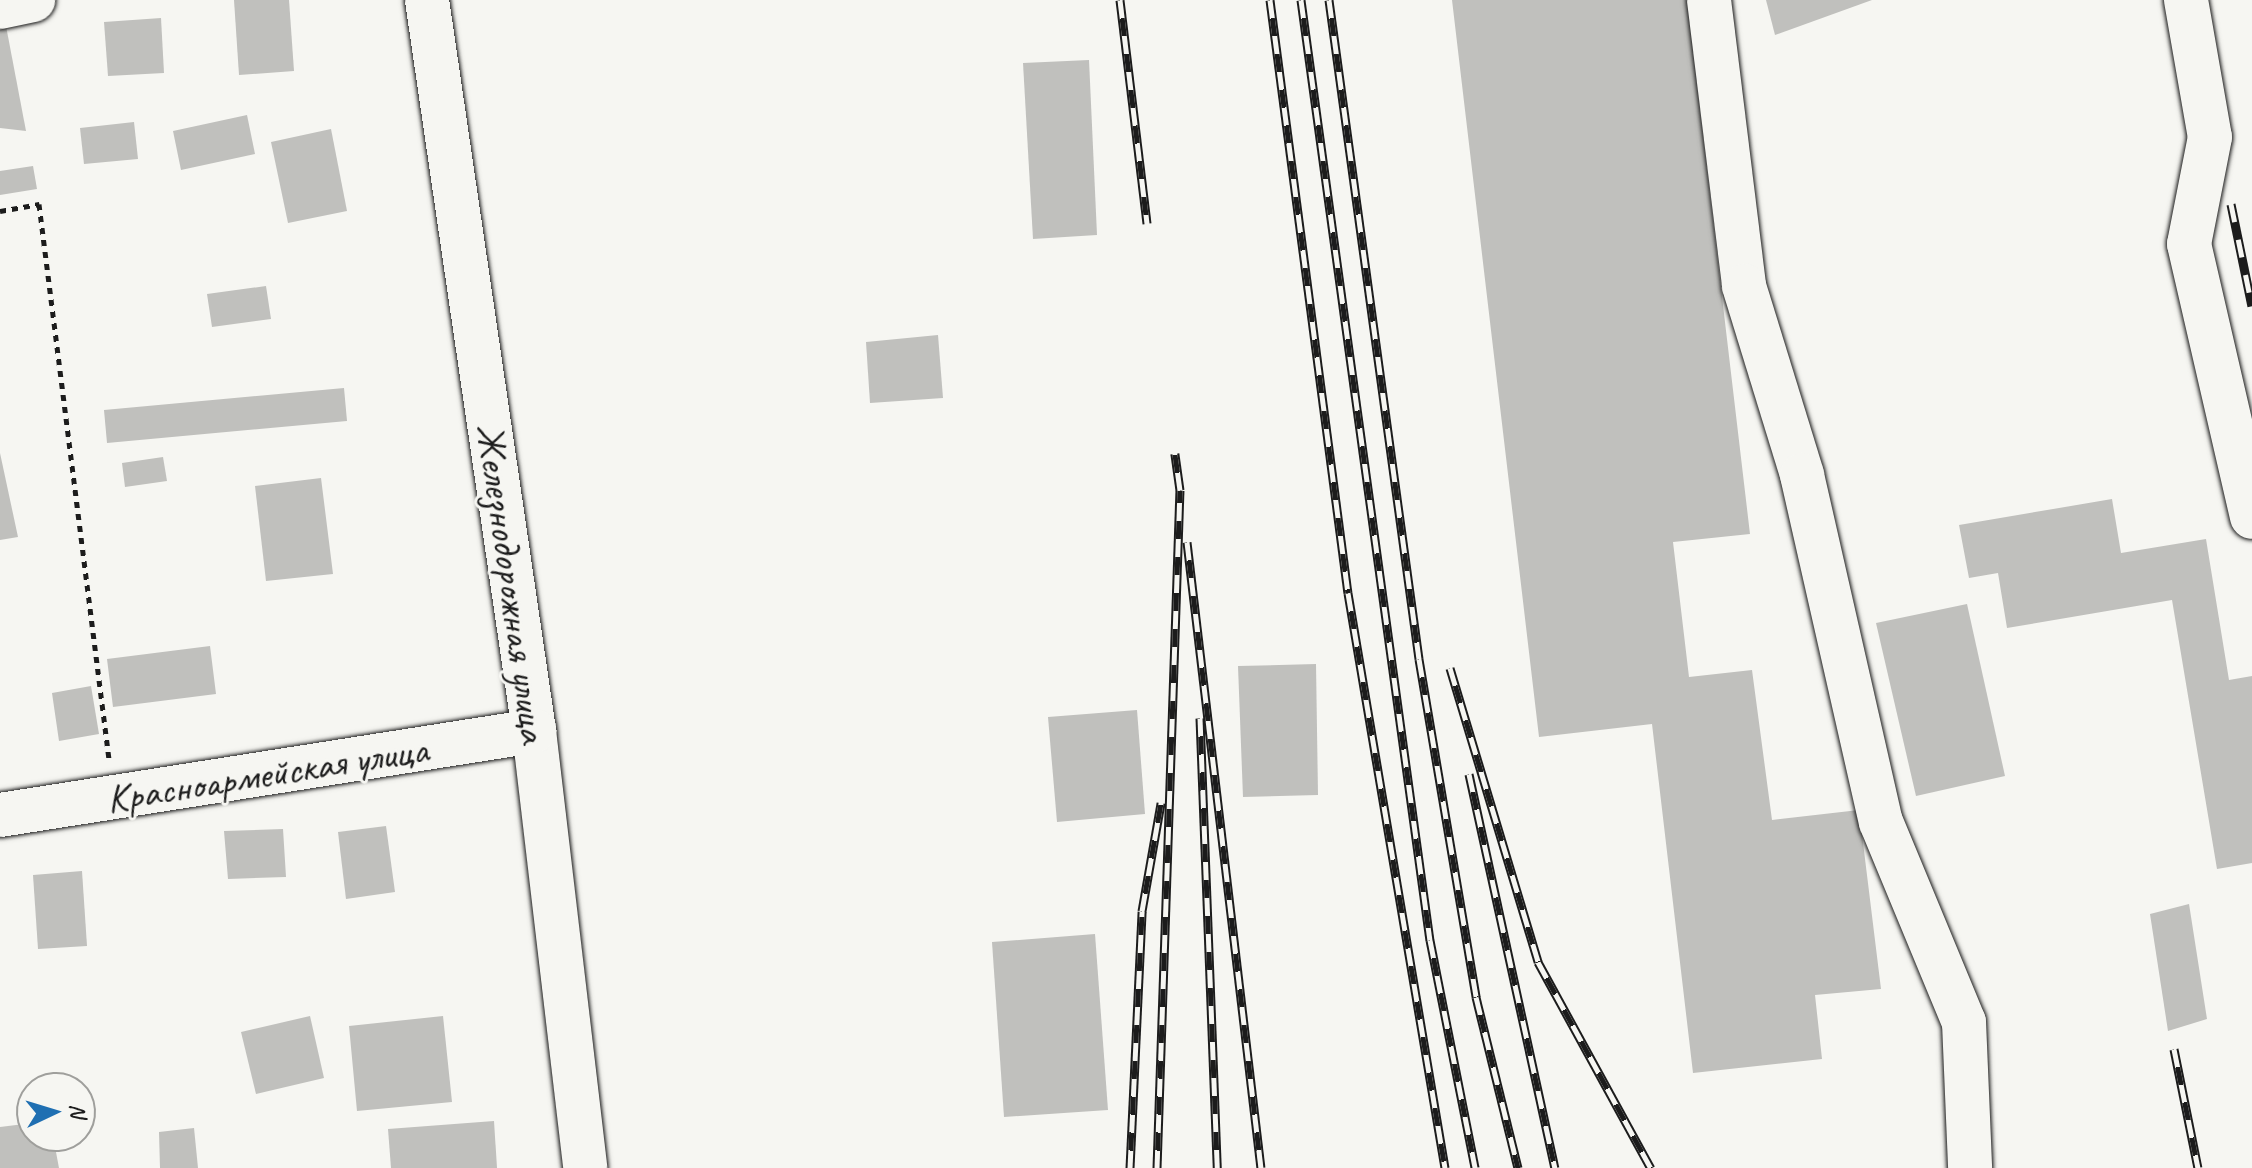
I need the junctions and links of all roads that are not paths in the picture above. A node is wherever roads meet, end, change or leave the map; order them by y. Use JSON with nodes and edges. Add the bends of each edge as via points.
{"nodes":[{"id":1,"x":33,"y":0,"type":"edge"},
{"id":2,"x":427,"y":0,"type":"edge"},
{"id":3,"x":1709,"y":0,"type":"edge"},
{"id":4,"x":2186,"y":0,"type":"edge"},
{"id":5,"x":0,"y":7,"type":"edge"},
{"id":6,"x":2252,"y":517,"type":"edge"},
{"id":7,"x":534,"y":731,"type":"junction"},
{"id":8,"x":0,"y":815,"type":"edge"},
{"id":9,"x":585,"y":1168,"type":"edge"},
{"id":10,"x":1970,"y":1168,"type":"edge"}],
"edges":[{"from":1,"to":5,"type":"street"},
{"from":2,"to":7,"type":"street","name":"Железнодорожная улица"},
{"from":3,"to":10,"type":"street","via":[[1744,286],[1802,475],[1881,822],[1964,1022]]},
{"from":4,"to":6,"type":"street","via":[[2210,137],[2189,244]]},
{"from":7,"to":8,"type":"street","name":"Красноармейская улица"},
{"from":7,"to":9,"type":"street","name":"Железнодорожная улица"}]}
